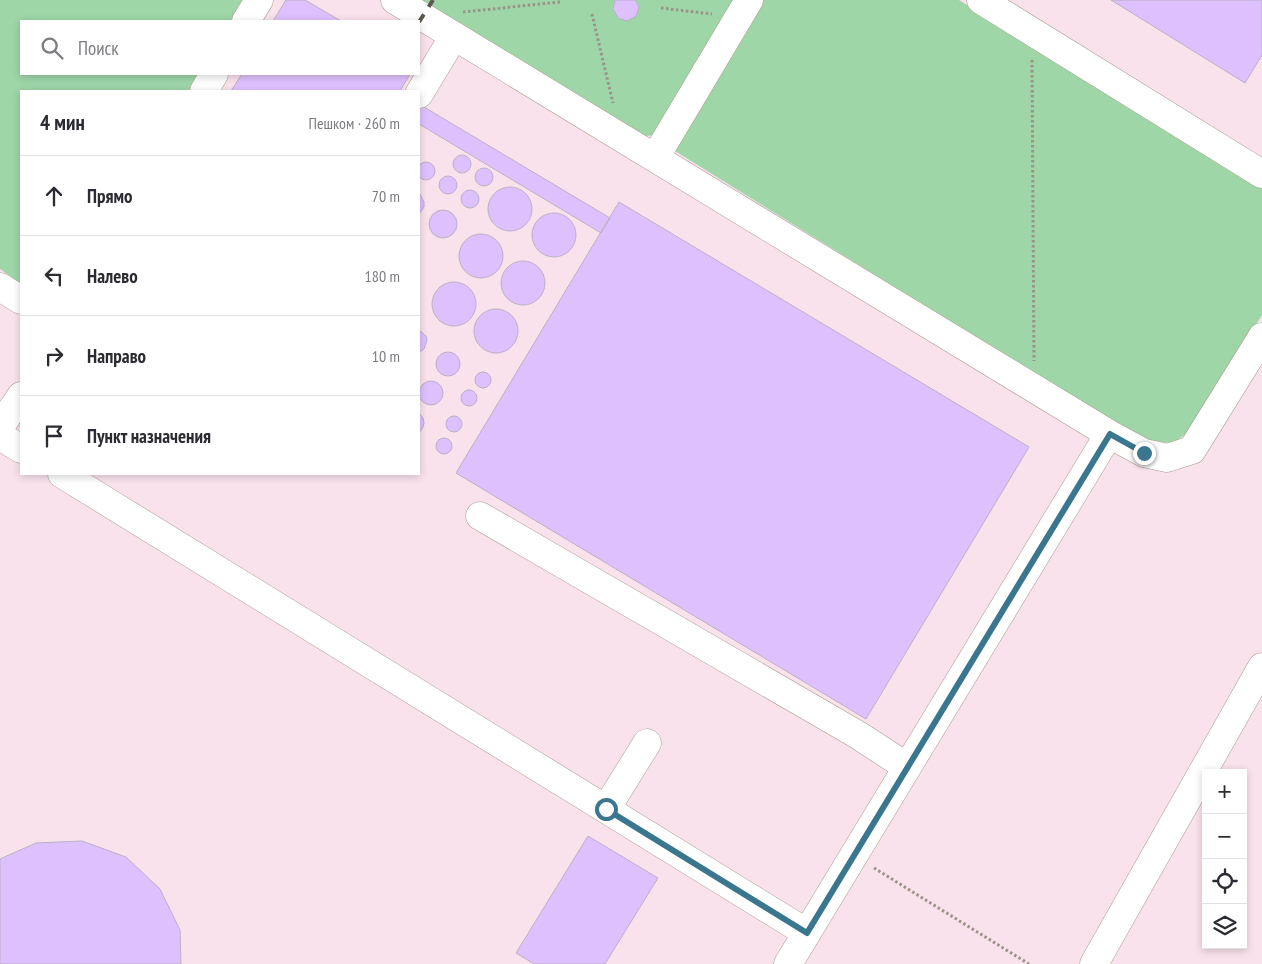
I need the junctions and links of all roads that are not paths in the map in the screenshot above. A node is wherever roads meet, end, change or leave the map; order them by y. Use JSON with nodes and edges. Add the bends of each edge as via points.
{"nodes":[{"id":1,"x":259,"y":0,"type":"edge"},
{"id":2,"x":395,"y":0,"type":"edge"},
{"id":3,"x":980,"y":0,"type":"edge"},
{"id":4,"x":744,"y":8,"type":"edge"},
{"id":5,"x":247,"y":20,"type":"edge"},
{"id":6,"x":458,"y":24,"type":"junction"},
{"id":7,"x":213,"y":75,"type":"edge"},
{"id":8,"x":205,"y":90,"type":"edge"},
{"id":9,"x":420,"y":92,"type":"edge"},
{"id":10,"x":655,"y":158,"type":"junction"},
{"id":11,"x":1262,"y":174,"type":"edge"},
{"id":12,"x":0,"y":287,"type":"edge"},
{"id":13,"x":20,"y":299,"type":"edge"},
{"id":14,"x":1262,"y":337,"type":"edge"},
{"id":15,"x":20,"y":397,"type":"edge"},
{"id":16,"x":0,"y":427,"type":"edge"},
{"id":17,"x":1110,"y":434,"type":"junction"},
{"id":18,"x":0,"y":436,"type":"edge"},
{"id":19,"x":20,"y":448,"type":"edge"},
{"id":20,"x":64,"y":475,"type":"edge"},
{"id":21,"x":480,"y":516,"type":"dead end"},
{"id":22,"x":1262,"y":667,"type":"edge"},
{"id":23,"x":647,"y":743,"type":"dead end"},
{"id":24,"x":907,"y":768,"type":"junction"},
{"id":25,"x":606,"y":809,"type":"junction"},
{"id":26,"x":807,"y":933,"type":"junction"},
{"id":27,"x":788,"y":964,"type":"edge"},
{"id":28,"x":1094,"y":964,"type":"edge"}],
"edges":[{"from":1,"to":5,"type":"lane"},
{"from":2,"to":6,"type":"lane"},
{"from":3,"to":11,"type":"lane"},
{"from":4,"to":10,"type":"lane"},
{"from":6,"to":9,"type":"lane"},
{"from":6,"to":10,"type":"lane","via":[[621,138]]},
{"from":7,"to":8,"type":"lane"},
{"from":10,"to":17,"type":"lane"},
{"from":12,"to":13,"type":"lane"},
{"from":14,"to":17,"type":"lane","via":[[1192,450],[1167,458],[1144,453]]},
{"from":15,"to":16,"type":"lane"},
{"from":17,"to":24,"type":"lane"},
{"from":18,"to":19,"type":"lane"},
{"from":20,"to":25,"type":"lane"},
{"from":21,"to":24,"type":"lane","via":[[858,735]]},
{"from":22,"to":28,"type":"lane"},
{"from":23,"to":25,"type":"lane"},
{"from":24,"to":26,"type":"lane"},
{"from":25,"to":26,"type":"lane"},
{"from":26,"to":27,"type":"lane"}]}
